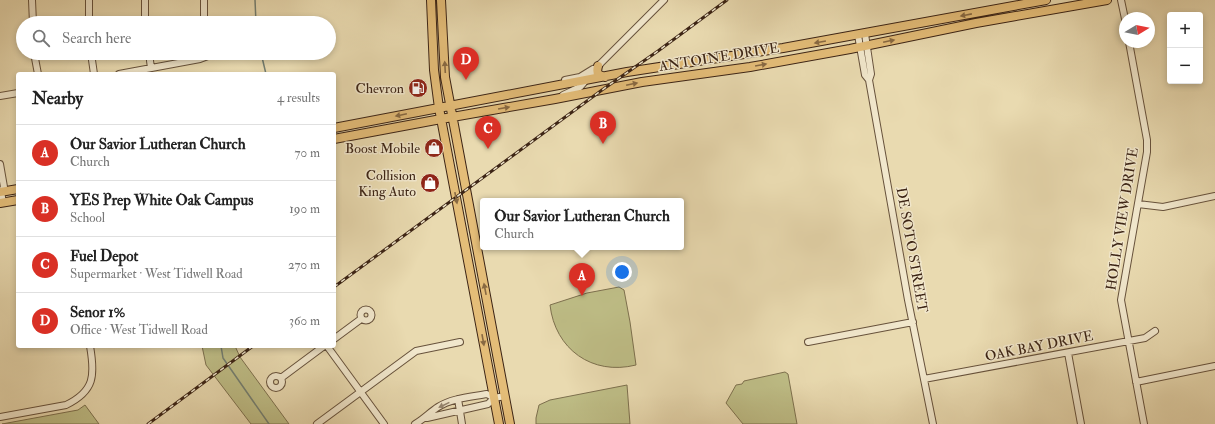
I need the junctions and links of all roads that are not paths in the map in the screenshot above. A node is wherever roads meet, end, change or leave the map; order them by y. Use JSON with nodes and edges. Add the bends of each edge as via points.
{"nodes":[{"id":1,"x":32,"y":0,"type":"edge"},
{"id":2,"x":89,"y":0,"type":"edge"},
{"id":3,"x":145,"y":0,"type":"edge"},
{"id":4,"x":204,"y":0,"type":"edge"},
{"id":5,"x":431,"y":0,"type":"edge"},
{"id":6,"x":441,"y":0,"type":"edge"},
{"id":7,"x":664,"y":0,"type":"edge"},
{"id":8,"x":1046,"y":0,"type":"edge"},
{"id":9,"x":1107,"y":0,"type":"edge"},
{"id":10,"x":1122,"y":0,"type":"edge"},
{"id":11,"x":1124,"y":12,"type":"edge"},
{"id":12,"x":33,"y":16,"type":"edge"},
{"id":13,"x":89,"y":16,"type":"edge"},
{"id":14,"x":145,"y":16,"type":"edge"},
{"id":15,"x":204,"y":16,"type":"edge"},
{"id":16,"x":861,"y":35,"type":"junction"},
{"id":17,"x":863,"y":46,"type":"junction"},
{"id":18,"x":1130,"y":48,"type":"edge"},
{"id":19,"x":35,"y":60,"type":"edge"},
{"id":20,"x":92,"y":60,"type":"edge"},
{"id":21,"x":150,"y":60,"type":"edge"},
{"id":22,"x":194,"y":60,"type":"edge"},
{"id":23,"x":599,"y":65,"type":"junction"},
{"id":24,"x":152,"y":68,"type":"junction"},
{"id":25,"x":38,"y":72,"type":"edge"},
{"id":26,"x":94,"y":72,"type":"edge"},
{"id":27,"x":130,"y":72,"type":"edge"},
{"id":28,"x":605,"y":77,"type":"junction"},
{"id":29,"x":586,"y":81,"type":"junction"},
{"id":30,"x":542,"y":88,"type":"junction"},
{"id":31,"x":526,"y":91,"type":"junction"},
{"id":32,"x":16,"y":93,"type":"edge"},
{"id":33,"x":0,"y":96,"type":"edge"},
{"id":34,"x":555,"y":99,"type":"junction"},
{"id":35,"x":527,"y":103,"type":"junction"},
{"id":36,"x":450,"y":106,"type":"junction"},
{"id":37,"x":439,"y":108,"type":"junction"},
{"id":38,"x":452,"y":117,"type":"junction"},
{"id":39,"x":441,"y":119,"type":"junction"},
{"id":40,"x":336,"y":128,"type":"edge"},
{"id":41,"x":336,"y":139,"type":"edge"},
{"id":42,"x":0,"y":164,"type":"edge"},
{"id":43,"x":464,"y":177,"type":"junction"},
{"id":44,"x":453,"y":180,"type":"junction"},
{"id":45,"x":16,"y":189,"type":"edge"},
{"id":46,"x":0,"y":192,"type":"edge"},
{"id":47,"x":1215,"y":196,"type":"edge"},
{"id":48,"x":16,"y":200,"type":"edge"},
{"id":49,"x":2,"y":203,"type":"edge"},
{"id":50,"x":1138,"y":204,"type":"junction"},
{"id":51,"x":478,"y":252,"type":"junction"},
{"id":52,"x":467,"y":254,"type":"junction"},
{"id":53,"x":490,"y":317,"type":"junction"},
{"id":54,"x":361,"y":319,"type":"dead end"},
{"id":55,"x":479,"y":319,"type":"junction"},
{"id":56,"x":913,"y":322,"type":"junction"},
{"id":57,"x":1156,"y":331,"type":"dead end"},
{"id":58,"x":336,"y":338,"type":"edge"},
{"id":59,"x":1129,"y":341,"type":"junction"},
{"id":60,"x":460,"y":342,"type":"dead end"},
{"id":61,"x":808,"y":342,"type":"dead end"},
{"id":62,"x":90,"y":348,"type":"edge"},
{"id":63,"x":321,"y":348,"type":"edge"},
{"id":64,"x":328,"y":348,"type":"edge"},
{"id":65,"x":1068,"y":352,"type":"junction"},
{"id":66,"x":1215,"y":366,"type":"edge"},
{"id":67,"x":281,"y":378,"type":"dead end"},
{"id":68,"x":924,"y":379,"type":"junction"},
{"id":69,"x":1136,"y":382,"type":"junction"},
{"id":70,"x":360,"y":392,"type":"junction"},
{"id":71,"x":505,"y":396,"type":"junction"},
{"id":72,"x":494,"y":398,"type":"junction"},
{"id":73,"x":458,"y":400,"type":"junction"},
{"id":74,"x":460,"y":410,"type":"junction"},
{"id":75,"x":0,"y":417,"type":"edge"},
{"id":76,"x":424,"y":419,"type":"junction"},
{"id":77,"x":317,"y":424,"type":"edge"},
{"id":78,"x":384,"y":424,"type":"edge"},
{"id":79,"x":415,"y":424,"type":"edge"},
{"id":80,"x":462,"y":424,"type":"edge"},
{"id":81,"x":498,"y":424,"type":"edge"},
{"id":82,"x":510,"y":424,"type":"edge"},
{"id":83,"x":933,"y":424,"type":"edge"},
{"id":84,"x":1081,"y":424,"type":"edge"},
{"id":85,"x":1144,"y":424,"type":"edge"}],
"edges":[{"from":1,"to":12,"type":"street"},
{"from":2,"to":13,"type":"street"},
{"from":3,"to":14,"type":"street"},
{"from":4,"to":15,"type":"street"},
{"from":5,"to":37,"type":"main road","via":[[434,70]]},
{"from":36,"to":6,"type":"main road","one_way":true,"via":[[445,77]]},
{"from":7,"to":23,"type":"street"},
{"from":8,"to":16,"type":"main road","name":"ANTOINE DRIVE","one_way":true},
{"from":17,"to":9,"type":"main road","name":"ANTOINE DRIVE","one_way":true},
{"from":10,"to":11,"type":"street"},
{"from":16,"to":17,"type":"street","name":"DE SOTO STREET"},
{"from":16,"to":28,"type":"main road","name":"ANTOINE DRIVE","one_way":true},
{"from":34,"to":17,"type":"main road","name":"ANTOINE DRIVE","one_way":true},
{"from":17,"to":56,"type":"street","name":"DE SOTO STREET","via":[[865,75],[869,80]]},
{"from":18,"to":50,"type":"street","name":"HOLLY VIEW DRIVE","via":[[1147,146]]},
{"from":19,"to":25,"type":"street"},
{"from":20,"to":26,"type":"street"},
{"from":21,"to":24,"type":"street"},
{"from":22,"to":24,"type":"street"},
{"from":23,"to":28,"type":"main road","via":[[597,73]]},
{"from":23,"to":29,"type":"street"},
{"from":23,"to":30,"type":"street","via":[[580,77]]},
{"from":24,"to":27,"type":"street"},
{"from":28,"to":29,"type":"main road","name":"ANTOINE DRIVE"},
{"from":29,"to":30,"type":"main road","name":"ANTOINE DRIVE"},
{"from":29,"to":34,"type":"street","via":[[580,87]]},
{"from":30,"to":31,"type":"main road","name":"ANTOINE DRIVE"},
{"from":31,"to":35,"type":"main road"},
{"from":31,"to":36,"type":"main road","name":"ANTOINE DRIVE"},
{"from":32,"to":33,"type":"street"},
{"from":34,"to":35,"type":"main road","name":"ANTOINE DRIVE"},
{"from":38,"to":35,"type":"main road","name":"ANTOINE DRIVE","one_way":true},
{"from":36,"to":37,"type":"main road","name":"ANTOINE DRIVE"},
{"from":36,"to":38,"type":"main road"},
{"from":37,"to":39,"type":"main road"},
{"from":37,"to":40,"type":"main road","name":"ANTOINE DRIVE","one_way":true},
{"from":38,"to":39,"type":"main road","name":"ANTOINE DRIVE"},
{"from":38,"to":43,"type":"main road"},
{"from":39,"to":41,"type":"main road","name":"ANTOINE DRIVE"},
{"from":39,"to":44,"type":"main road"},
{"from":42,"to":46,"type":"street","via":[[4,187]]},
{"from":43,"to":44,"type":"main road"},
{"from":43,"to":51,"type":"main road"},
{"from":44,"to":52,"type":"main road","one_way":true},
{"from":45,"to":46,"type":"main road"},
{"from":46,"to":49,"type":"street"},
{"from":47,"to":50,"type":"street","via":[[1163,207]]},
{"from":48,"to":49,"type":"main road"},
{"from":50,"to":59,"type":"street","name":"HOLLY VIEW DRIVE","via":[[1121,300]]},
{"from":51,"to":52,"type":"main road"},
{"from":53,"to":51,"type":"main road","one_way":true},
{"from":52,"to":55,"type":"main road"},
{"from":53,"to":55,"type":"main road"},
{"from":53,"to":71,"type":"main road"},
{"from":54,"to":58,"type":"street"},
{"from":55,"to":72,"type":"main road","one_way":true},
{"from":56,"to":61,"type":"street"},
{"from":56,"to":68,"type":"street","name":"DE SOTO STREET"},
{"from":57,"to":59,"type":"street","name":"OAK BAY DRIVE","via":[[1144,338]]},
{"from":59,"to":65,"type":"street","name":"OAK BAY DRIVE"},
{"from":59,"to":69,"type":"street","name":"HOLLY VIEW DRIVE"},
{"from":60,"to":70,"type":"street","via":[[416,351]]},
{"from":62,"to":75,"type":"street","via":[[93,364],[90,384],[76,400],[66,405]]},
{"from":63,"to":67,"type":"street"},
{"from":64,"to":70,"type":"street"},
{"from":65,"to":68,"type":"street","name":"OAK BAY DRIVE"},
{"from":65,"to":84,"type":"street"},
{"from":66,"to":69,"type":"street"},
{"from":68,"to":83,"type":"street","name":"DE SOTO STREET"},
{"from":69,"to":85,"type":"street","name":"HOLLY VIEW DRIVE"},
{"from":70,"to":77,"type":"street"},
{"from":70,"to":78,"type":"street"},
{"from":71,"to":72,"type":"street"},
{"from":71,"to":82,"type":"main road"},
{"from":72,"to":73,"type":"street","via":[[487,394]]},
{"from":72,"to":74,"type":"street","via":[[488,404]]},
{"from":72,"to":81,"type":"main road"},
{"from":73,"to":74,"type":"street"},
{"from":73,"to":76,"type":"street","one_way":true,"via":[[438,407]]},
{"from":74,"to":76,"type":"street"},
{"from":74,"to":80,"type":"street"},
{"from":76,"to":79,"type":"street"}]}
